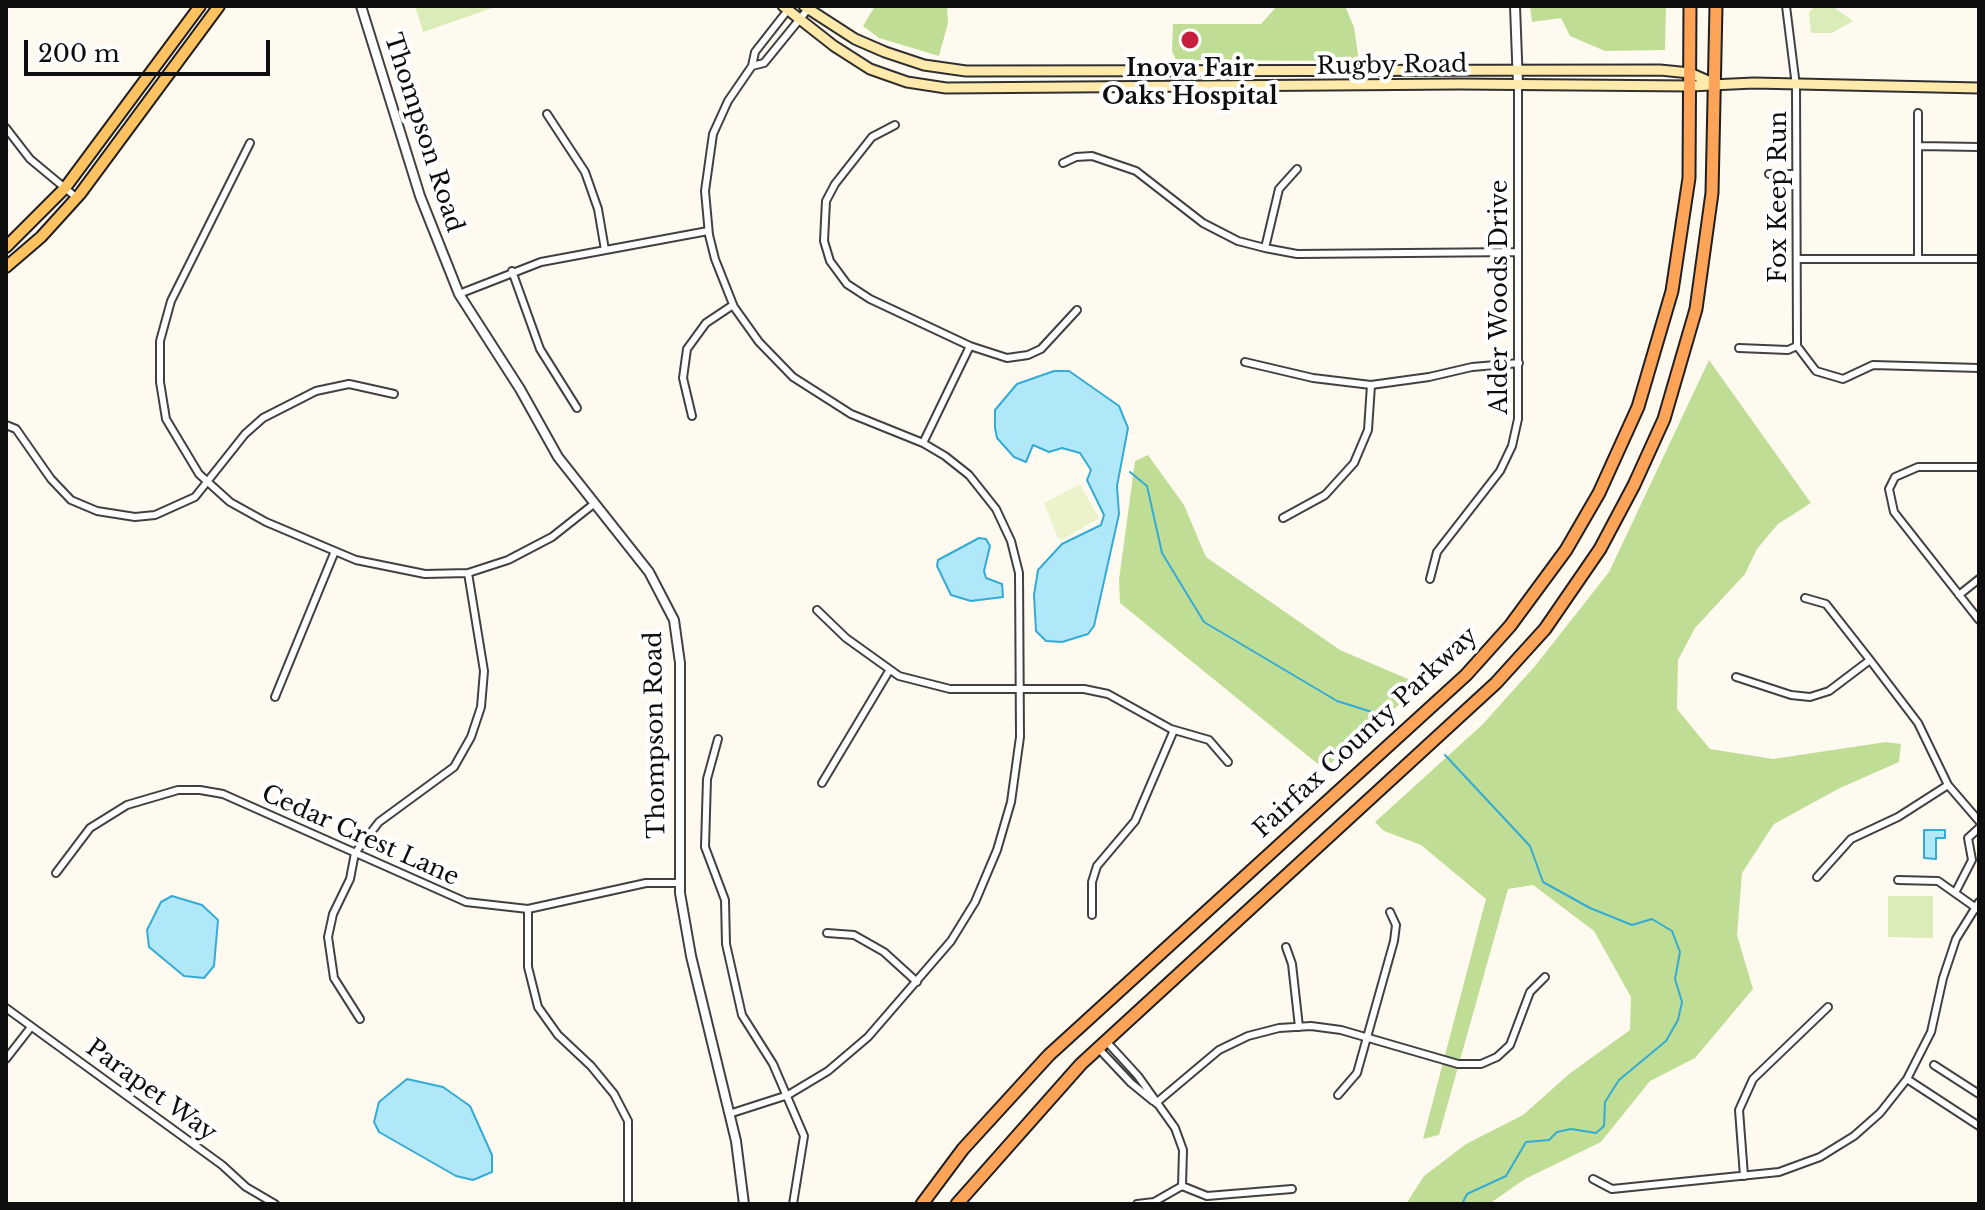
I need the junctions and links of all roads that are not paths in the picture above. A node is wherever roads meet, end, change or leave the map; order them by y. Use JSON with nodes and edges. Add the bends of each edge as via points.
{"nodes":[{"id":1,"x":200,"y":6,"type":"edge"},
{"id":2,"x":219,"y":6,"type":"edge"},
{"id":3,"x":361,"y":6,"type":"edge"},
{"id":4,"x":1515,"y":6,"type":"edge"},
{"id":5,"x":1690,"y":6,"type":"edge"},
{"id":6,"x":1716,"y":6,"type":"edge"},
{"id":7,"x":1786,"y":6,"type":"edge"},
{"id":8,"x":787,"y":7,"type":"edge"},
{"id":9,"x":806,"y":8,"type":"edge"},
{"id":10,"x":800,"y":19,"type":"junction"},
{"id":11,"x":752,"y":66,"type":"junction"},
{"id":12,"x":1518,"y":70,"type":"junction"},
{"id":13,"x":1690,"y":73,"type":"junction"},
{"id":14,"x":1716,"y":84,"type":"junction"},
{"id":15,"x":1518,"y":85,"type":"junction"},
{"id":16,"x":1690,"y":86,"type":"junction"},
{"id":17,"x":1796,"y":86,"type":"junction"},
{"id":18,"x":1979,"y":88,"type":"edge"},
{"id":19,"x":1918,"y":113,"type":"dead end"},
{"id":20,"x":547,"y":114,"type":"dead end"},
{"id":21,"x":895,"y":125,"type":"dead end"},
{"id":22,"x":6,"y":128,"type":"edge"},
{"id":23,"x":250,"y":143,"type":"dead end"},
{"id":24,"x":1919,"y":146,"type":"junction"},
{"id":25,"x":1979,"y":147,"type":"edge"},
{"id":26,"x":1063,"y":163,"type":"dead end"},
{"id":27,"x":1297,"y":169,"type":"dead end"},
{"id":28,"x":1769,"y":174,"type":"dead end"},
{"id":29,"x":1796,"y":174,"type":"junction"},
{"id":30,"x":65,"y":188,"type":"junction"},
{"id":31,"x":77,"y":198,"type":"junction"},
{"id":32,"x":708,"y":231,"type":"junction"},
{"id":33,"x":6,"y":247,"type":"edge"},
{"id":34,"x":1265,"y":248,"type":"junction"},
{"id":35,"x":605,"y":250,"type":"junction"},
{"id":36,"x":1518,"y":252,"type":"junction"},
{"id":37,"x":1918,"y":258,"type":"junction"},
{"id":38,"x":1797,"y":259,"type":"junction"},
{"id":39,"x":1979,"y":259,"type":"edge"},
{"id":40,"x":6,"y":267,"type":"edge"},
{"id":41,"x":512,"y":271,"type":"junction"},
{"id":42,"x":459,"y":294,"type":"junction"},
{"id":43,"x":733,"y":305,"type":"junction"},
{"id":44,"x":1077,"y":310,"type":"dead end"},
{"id":45,"x":970,"y":346,"type":"junction"},
{"id":46,"x":1797,"y":346,"type":"junction"},
{"id":47,"x":1739,"y":348,"type":"dead end"},
{"id":48,"x":1245,"y":362,"type":"dead end"},
{"id":49,"x":1519,"y":363,"type":"junction"},
{"id":50,"x":1979,"y":368,"type":"edge"},
{"id":51,"x":1371,"y":385,"type":"junction"},
{"id":52,"x":394,"y":394,"type":"dead end"},
{"id":53,"x":577,"y":408,"type":"dead end"},
{"id":54,"x":692,"y":416,"type":"dead end"},
{"id":55,"x":6,"y":425,"type":"edge"},
{"id":56,"x":923,"y":443,"type":"junction"},
{"id":57,"x":1979,"y":467,"type":"edge"},
{"id":58,"x":208,"y":482,"type":"junction"},
{"id":59,"x":595,"y":503,"type":"junction"},
{"id":60,"x":1283,"y":518,"type":"dead end"},
{"id":61,"x":335,"y":551,"type":"junction"},
{"id":62,"x":468,"y":573,"type":"junction"},
{"id":63,"x":1430,"y":579,"type":"dead end"},
{"id":64,"x":1979,"y":579,"type":"edge"},
{"id":65,"x":1959,"y":595,"type":"junction"},
{"id":66,"x":1805,"y":598,"type":"dead end"},
{"id":67,"x":817,"y":610,"type":"dead end"},
{"id":68,"x":1979,"y":620,"type":"edge"},
{"id":69,"x":1870,"y":660,"type":"junction"},
{"id":70,"x":889,"y":671,"type":"junction"},
{"id":71,"x":1736,"y":677,"type":"dead end"},
{"id":72,"x":1020,"y":689,"type":"junction"},
{"id":73,"x":275,"y":697,"type":"dead end"},
{"id":74,"x":1174,"y":730,"type":"junction"},
{"id":75,"x":718,"y":739,"type":"dead end"},
{"id":76,"x":1228,"y":762,"type":"dead end"},
{"id":77,"x":822,"y":783,"type":"dead end"},
{"id":78,"x":1948,"y":785,"type":"junction"},
{"id":79,"x":1979,"y":821,"type":"edge"},
{"id":80,"x":1979,"y":828,"type":"edge"},
{"id":81,"x":355,"y":853,"type":"junction"},
{"id":82,"x":56,"y":873,"type":"dead end"},
{"id":83,"x":1817,"y":877,"type":"dead end"},
{"id":84,"x":1898,"y":880,"type":"dead end"},
{"id":85,"x":679,"y":883,"type":"junction"},
{"id":86,"x":1955,"y":893,"type":"junction"},
{"id":87,"x":1978,"y":906,"type":"edge"},
{"id":88,"x":528,"y":909,"type":"junction"},
{"id":89,"x":1390,"y":912,"type":"dead end"},
{"id":90,"x":1092,"y":915,"type":"dead end"},
{"id":91,"x":827,"y":933,"type":"dead end"},
{"id":92,"x":1286,"y":947,"type":"dead end"},
{"id":93,"x":1545,"y":977,"type":"dead end"},
{"id":94,"x":917,"y":982,"type":"junction"},
{"id":95,"x":1828,"y":1007,"type":"dead end"},
{"id":96,"x":6,"y":1008,"type":"edge"},
{"id":97,"x":360,"y":1019,"type":"dead end"},
{"id":98,"x":31,"y":1027,"type":"junction"},
{"id":99,"x":1299,"y":1027,"type":"junction"},
{"id":100,"x":1367,"y":1036,"type":"junction"},
{"id":101,"x":1102,"y":1045,"type":"junction"},
{"id":102,"x":6,"y":1059,"type":"edge"},
{"id":103,"x":1934,"y":1065,"type":"dead end"},
{"id":104,"x":1907,"y":1079,"type":"junction"},
{"id":105,"x":1979,"y":1094,"type":"edge"},
{"id":106,"x":788,"y":1095,"type":"junction"},
{"id":107,"x":1338,"y":1095,"type":"dead end"},
{"id":108,"x":1156,"y":1103,"type":"junction"},
{"id":109,"x":729,"y":1114,"type":"junction"},
{"id":110,"x":1979,"y":1126,"type":"edge"},
{"id":111,"x":1744,"y":1176,"type":"junction"},
{"id":112,"x":1593,"y":1179,"type":"dead end"},
{"id":113,"x":1182,"y":1186,"type":"junction"},
{"id":114,"x":1292,"y":1189,"type":"dead end"},
{"id":115,"x":275,"y":1204,"type":"edge"},
{"id":116,"x":628,"y":1204,"type":"edge"},
{"id":117,"x":744,"y":1204,"type":"edge"},
{"id":118,"x":793,"y":1204,"type":"edge"},
{"id":119,"x":922,"y":1204,"type":"edge"},
{"id":120,"x":957,"y":1204,"type":"edge"},
{"id":121,"x":1137,"y":1204,"type":"edge"}],
"edges":[{"from":1,"to":30,"type":"main road"},
{"from":2,"to":31,"type":"main road"},
{"from":3,"to":42,"type":"street","name":"Thompson Road","via":[[420,196]]},
{"from":4,"to":12,"type":"street"},
{"from":5,"to":13,"type":"highway","name":"Fairfax County Parkway"},
{"from":6,"to":14,"type":"highway"},
{"from":7,"to":17,"type":"street","name":"Fox Keep Run"},
{"from":8,"to":10,"type":"main road","name":"Rugby Road"},
{"from":8,"to":11,"type":"street","via":[[755,52]]},
{"from":9,"to":10,"type":"street"},
{"from":9,"to":12,"type":"main road","name":"Rugby Road","via":[[885,52],[966,71]]},
{"from":10,"to":11,"type":"street","via":[[764,63]]},
{"from":10,"to":15,"type":"main road","name":"Rugby Road","via":[[870,69],[946,88]]},
{"from":11,"to":32,"type":"street","via":[[713,134],[705,176]]},
{"from":12,"to":13,"type":"main road","name":"Rugby Road"},
{"from":12,"to":15,"type":"street"},
{"from":13,"to":14,"type":"main road","name":"Rugby Road"},
{"from":13,"to":16,"type":"highway","name":"Fairfax County Parkway"},
{"from":14,"to":16,"type":"main road","name":"Rugby Road"},
{"from":14,"to":17,"type":"main road","name":"Rugby Road"},
{"from":14,"to":101,"type":"highway","via":[[1709,229],[1691,331],[1650,453],[1600,549],[1545,629],[1488,692]]},
{"from":15,"to":16,"type":"main road","name":"Rugby Road"},
{"from":15,"to":36,"type":"street","name":"Alder Woods Drive"},
{"from":16,"to":119,"type":"highway","name":"Fairfax County Parkway","via":[[1689,178],[1662,330],[1623,444],[1551,573],[1466,675],[1033,1071]]},
{"from":17,"to":18,"type":"main road","name":"Rugby Road"},
{"from":17,"to":29,"type":"street","name":"Fox Keep Run"},
{"from":19,"to":24,"type":"street"},
{"from":20,"to":35,"type":"street","via":[[585,172]]},
{"from":21,"to":45,"type":"street","via":[[872,137],[831,190],[822,228],[828,255],[837,273],[858,293]]},
{"from":22,"to":30,"type":"street","via":[[30,159]]},
{"from":23,"to":58,"type":"street","via":[[171,301],[160,341],[166,419],[186,457]]},
{"from":24,"to":25,"type":"street"},
{"from":24,"to":37,"type":"street"},
{"from":26,"to":34,"type":"street","via":[[1092,156],[1136,171],[1203,223]]},
{"from":27,"to":34,"type":"street","via":[[1279,189]]},
{"from":28,"to":29,"type":"street"},
{"from":29,"to":38,"type":"street","name":"Fox Keep Run"},
{"from":30,"to":31,"type":"street"},
{"from":30,"to":33,"type":"main road"},
{"from":31,"to":40,"type":"main road"},
{"from":32,"to":35,"type":"street"},
{"from":32,"to":43,"type":"street"},
{"from":34,"to":36,"type":"street","via":[[1297,254]]},
{"from":35,"to":41,"type":"street"},
{"from":36,"to":49,"type":"street","name":"Alder Woods Drive"},
{"from":37,"to":38,"type":"street"},
{"from":37,"to":39,"type":"street"},
{"from":38,"to":46,"type":"street","name":"Fox Keep Run"},
{"from":41,"to":42,"type":"street"},
{"from":41,"to":53,"type":"street","via":[[540,349]]},
{"from":42,"to":59,"type":"street","name":"Thompson Road","via":[[558,457]]},
{"from":43,"to":54,"type":"street","via":[[706,323],[687,349],[683,378]]},
{"from":43,"to":56,"type":"street","via":[[776,361],[811,391],[851,414]]},
{"from":44,"to":45,"type":"street","via":[[1046,345],[1028,355],[998,357]]},
{"from":45,"to":56,"type":"street"},
{"from":46,"to":47,"type":"street"},
{"from":46,"to":50,"type":"street","via":[[1816,371],[1843,379],[1873,365]]},
{"from":48,"to":51,"type":"street"},
{"from":49,"to":51,"type":"street"},
{"from":49,"to":63,"type":"street","name":"Alder Woods Drive","via":[[1518,419],[1509,454],[1437,552]]},
{"from":51,"to":60,"type":"street","via":[[1368,430],[1354,463],[1325,495]]},
{"from":52,"to":58,"type":"street","via":[[349,384],[316,391],[263,418]]},
{"from":55,"to":58,"type":"street","via":[[16,429],[71,500],[97,511],[155,515],[182,505]]},
{"from":56,"to":72,"type":"street","via":[[980,486],[1011,541],[1020,589]]},
{"from":57,"to":65,"type":"street","via":[[1918,467],[1903,471],[1889,489],[1894,512]]},
{"from":58,"to":61,"type":"street","via":[[266,522]]},
{"from":59,"to":62,"type":"street","via":[[532,550]]},
{"from":59,"to":85,"type":"street","name":"Thompson Road","via":[[649,572],[676,628]]},
{"from":61,"to":62,"type":"street","via":[[375,566],[425,574]]},
{"from":61,"to":73,"type":"street"},
{"from":62,"to":81,"type":"street","via":[[484,671],[481,707],[471,737],[454,767],[379,822]]},
{"from":64,"to":65,"type":"street"},
{"from":65,"to":68,"type":"street"},
{"from":66,"to":69,"type":"street","via":[[1826,604]]},
{"from":67,"to":70,"type":"street"},
{"from":69,"to":71,"type":"street","via":[[1829,691],[1810,697]]},
{"from":69,"to":78,"type":"street","via":[[1918,723]]},
{"from":70,"to":72,"type":"street","via":[[941,688]]},
{"from":70,"to":77,"type":"street"},
{"from":72,"to":74,"type":"street","via":[[1108,694]]},
{"from":72,"to":94,"type":"street","via":[[1018,759],[997,850],[962,924]]},
{"from":74,"to":76,"type":"street","via":[[1209,740]]},
{"from":74,"to":90,"type":"street","via":[[1135,821],[1097,866]]},
{"from":75,"to":106,"type":"street","via":[[707,779],[705,847],[725,900],[726,944],[742,1015]]},
{"from":78,"to":79,"type":"street"},
{"from":78,"to":83,"type":"street","via":[[1851,839]]},
{"from":80,"to":86,"type":"street","via":[[1968,838],[1972,860]]},
{"from":81,"to":82,"type":"street","name":"Cedar Crest Lane","via":[[223,794],[178,790],[127,805],[90,828]]},
{"from":81,"to":88,"type":"street","name":"Cedar Crest Lane","via":[[466,902]]},
{"from":81,"to":97,"type":"street","via":[[328,937],[334,978]]},
{"from":84,"to":86,"type":"street","via":[[1938,881]]},
{"from":85,"to":88,"type":"street","name":"Cedar Crest Lane","via":[[646,883]]},
{"from":85,"to":109,"type":"street","name":"Thompson Road"},
{"from":86,"to":87,"type":"street"},
{"from":87,"to":104,"type":"street","via":[[1956,939],[1931,1032]]},
{"from":88,"to":116,"type":"street","via":[[528,967],[538,1007],[614,1094],[628,1121]]},
{"from":89,"to":100,"type":"street","via":[[1396,933]]},
{"from":91,"to":94,"type":"street","via":[[854,935],[884,952]]},
{"from":92,"to":99,"type":"street"},
{"from":93,"to":100,"type":"street","via":[[1530,992],[1510,1045],[1481,1064],[1458,1064]]},
{"from":94,"to":106,"type":"street","via":[[849,1054]]},
{"from":95,"to":111,"type":"street","via":[[1753,1079],[1739,1110]]},
{"from":96,"to":98,"type":"street","name":"Parapet Way"},
{"from":98,"to":102,"type":"street"},
{"from":98,"to":115,"type":"street","name":"Parapet Way"},
{"from":99,"to":100,"type":"street"},
{"from":99,"to":108,"type":"street","via":[[1269,1030],[1229,1045]]},
{"from":100,"to":107,"type":"street","via":[[1357,1073]]},
{"from":101,"to":108,"type":"street","via":[[1131,1083]]},
{"from":101,"to":120,"type":"highway"},
{"from":103,"to":105,"type":"street"},
{"from":104,"to":110,"type":"street"},
{"from":104,"to":111,"type":"street","via":[[1854,1136],[1820,1157],[1779,1172]]},
{"from":106,"to":109,"type":"street"},
{"from":106,"to":118,"type":"street","via":[[804,1136]]},
{"from":108,"to":113,"type":"street","via":[[1180,1139]]},
{"from":109,"to":117,"type":"street","name":"Thompson Road"},
{"from":111,"to":112,"type":"street","via":[[1612,1189]]},
{"from":113,"to":114,"type":"street","via":[[1207,1196]]},
{"from":113,"to":121,"type":"street","via":[[1154,1202]]}]}
